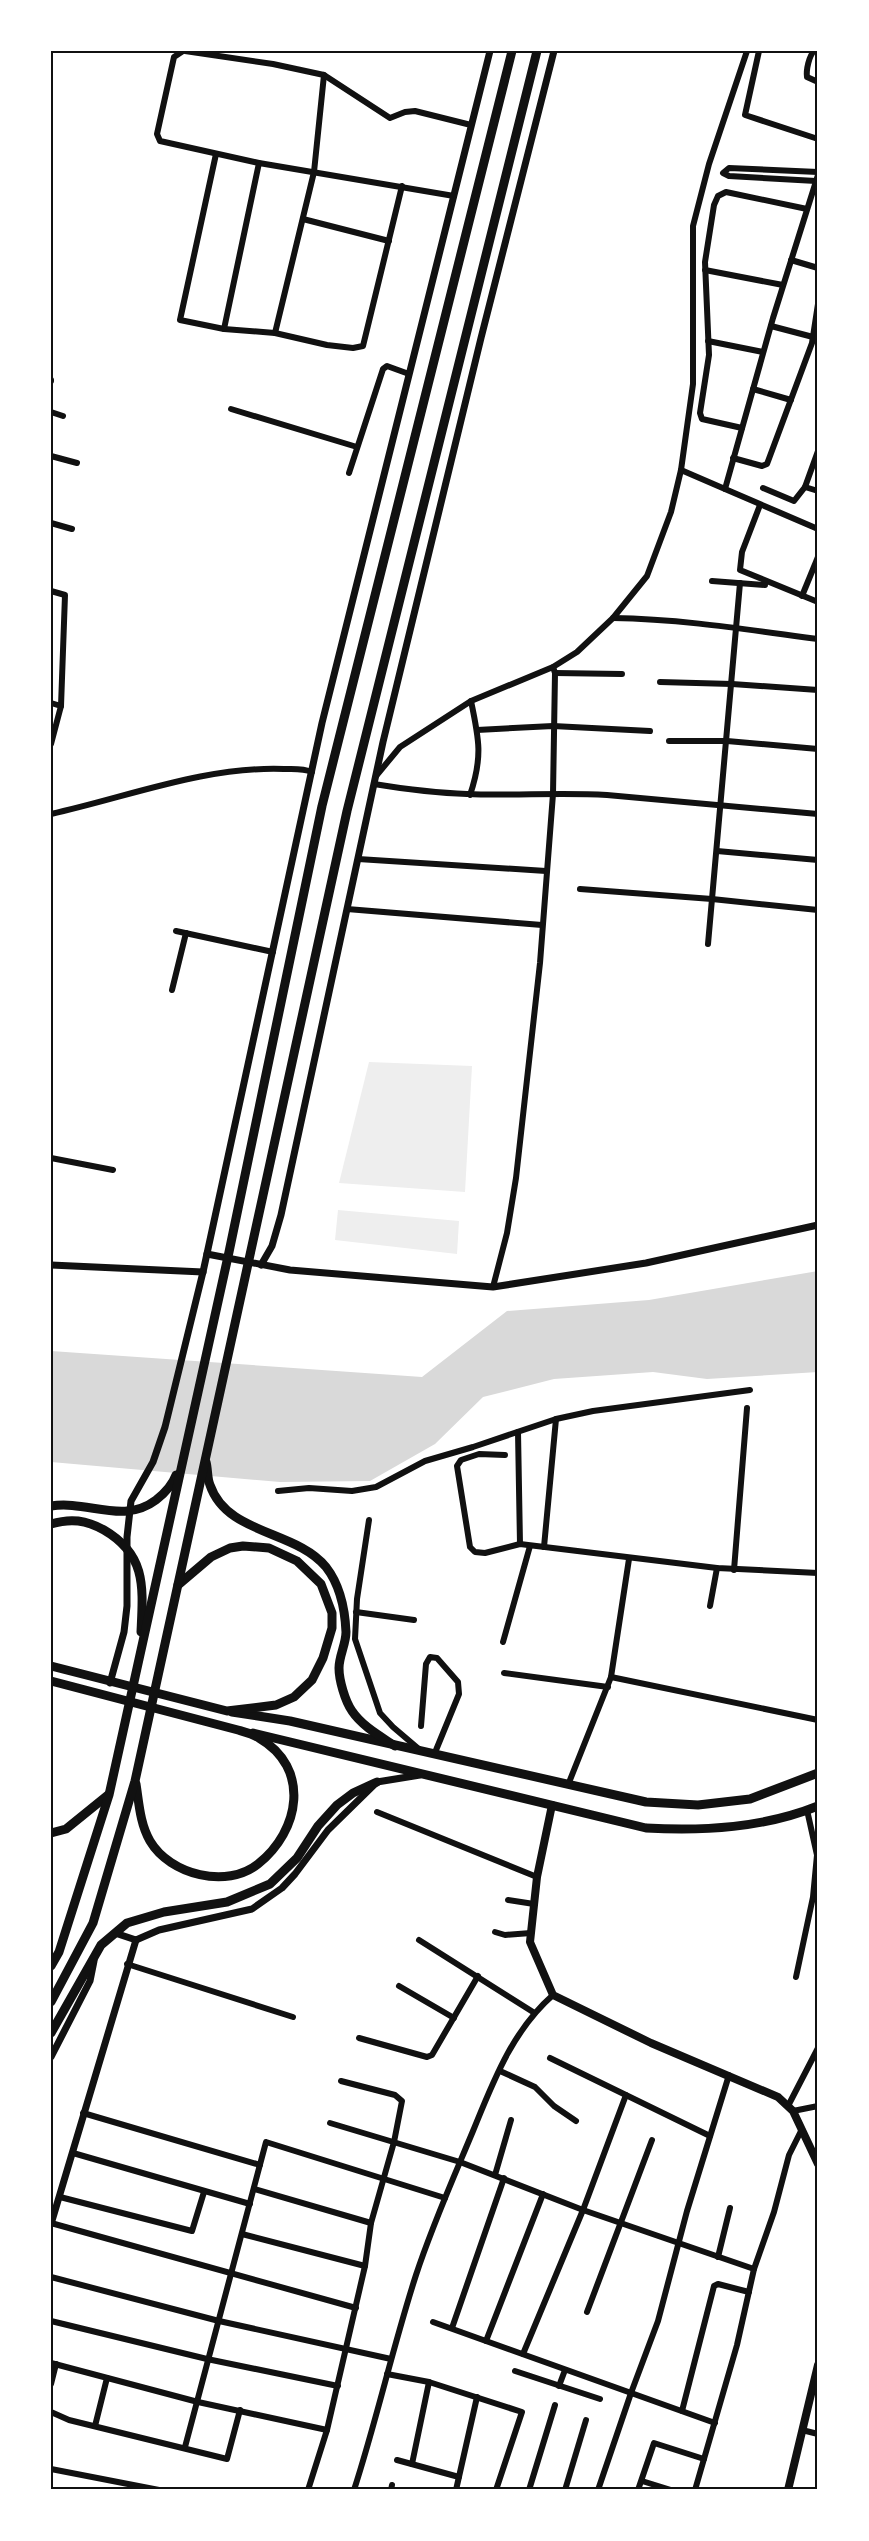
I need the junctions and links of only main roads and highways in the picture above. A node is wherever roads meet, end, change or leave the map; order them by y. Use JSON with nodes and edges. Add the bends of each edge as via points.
{"nodes":[{"id":1,"x":512,"y":51,"type":"edge"},
{"id":2,"x":537,"y":51,"type":"edge"},
{"id":3,"x":184,"y":1454,"type":"junction"},
{"id":4,"x":205,"y":1454,"type":"junction"},
{"id":5,"x":51,"y":1506,"type":"edge"},
{"id":6,"x":51,"y":1524,"type":"edge"},
{"id":7,"x":178,"y":1585,"type":"junction"},
{"id":8,"x":139,"y":1658,"type":"junction"},
{"id":9,"x":51,"y":1666,"type":"edge"},
{"id":10,"x":53,"y":1682,"type":"edge"},
{"id":11,"x":227,"y":1711,"type":"junction"},
{"id":12,"x":238,"y":1730,"type":"junction"},
{"id":13,"x":395,"y":1746,"type":"junction"},
{"id":14,"x":818,"y":1773,"type":"edge"},
{"id":15,"x":135,"y":1781,"type":"junction"},
{"id":16,"x":376,"y":1782,"type":"road end"},
{"id":17,"x":109,"y":1795,"type":"junction"},
{"id":18,"x":552,"y":1805,"type":"junction"},
{"id":19,"x":818,"y":1806,"type":"edge"},
{"id":20,"x":51,"y":1833,"type":"edge"},
{"id":21,"x":51,"y":1966,"type":"edge"},
{"id":22,"x":51,"y":2002,"type":"edge"},
{"id":23,"x":51,"y":2033,"type":"edge"},
{"id":24,"x":818,"y":2164,"type":"edge"},
{"id":25,"x":818,"y":2365,"type":"edge"},
{"id":26,"x":814,"y":2397,"type":"edge"},
{"id":27,"x":788,"y":2490,"type":"edge"}],
"edges":[{"from":1,"to":3,"type":"main road","via":[[322,806]]},
{"from":2,"to":4,"type":"main road","via":[[347,811]]},
{"from":3,"to":5,"type":"main road","via":[[174,1483],[135,1511]]},
{"from":3,"to":8,"type":"main road"},
{"from":4,"to":7,"type":"main road"},
{"from":4,"to":13,"type":"main road","via":[[210,1485],[225,1507],[246,1525],[310,1551],[338,1585],[346,1634],[339,1668],[352,1711]]},
{"from":6,"to":8,"type":"main road","via":[[82,1520],[114,1536],[129,1549],[140,1574]]},
{"from":7,"to":11,"type":"main road","via":[[211,1557],[230,1548],[256,1546],[285,1554],[309,1570],[321,1584],[332,1613],[332,1629],[312,1680],[276,1705]]},
{"from":7,"to":15,"type":"main road"},
{"from":8,"to":17,"type":"main road"},
{"from":9,"to":11,"type":"main road"},
{"from":10,"to":12,"type":"main road"},
{"from":11,"to":13,"type":"main road","via":[[290,1721]]},
{"from":12,"to":15,"type":"main road","via":[[260,1738],[278,1753],[294,1783],[293,1809],[285,1836],[258,1864],[242,1871],[200,1876],[176,1866],[149,1839]]},
{"from":12,"to":18,"type":"main road"},
{"from":13,"to":14,"type":"main road","via":[[646,1802],[698,1805],[750,1799]]},
{"from":15,"to":22,"type":"main road","via":[[93,1923]]},
{"from":16,"to":23,"type":"main road","via":[[337,1805],[297,1858],[270,1884],[227,1902],[164,1912],[127,1923],[100,1945]]},
{"from":17,"to":20,"type":"main road","via":[[66,1829]]},
{"from":17,"to":21,"type":"main road","via":[[59,1952]]},
{"from":18,"to":19,"type":"main road","via":[[646,1828],[698,1830],[750,1825]]},
{"from":18,"to":24,"type":"main road","via":[[537,1877],[530,1942],[553,1995],[651,2043],[778,2097],[802,2128]]},
{"from":25,"to":26,"type":"main road"},
{"from":26,"to":27,"type":"main road"}]}
